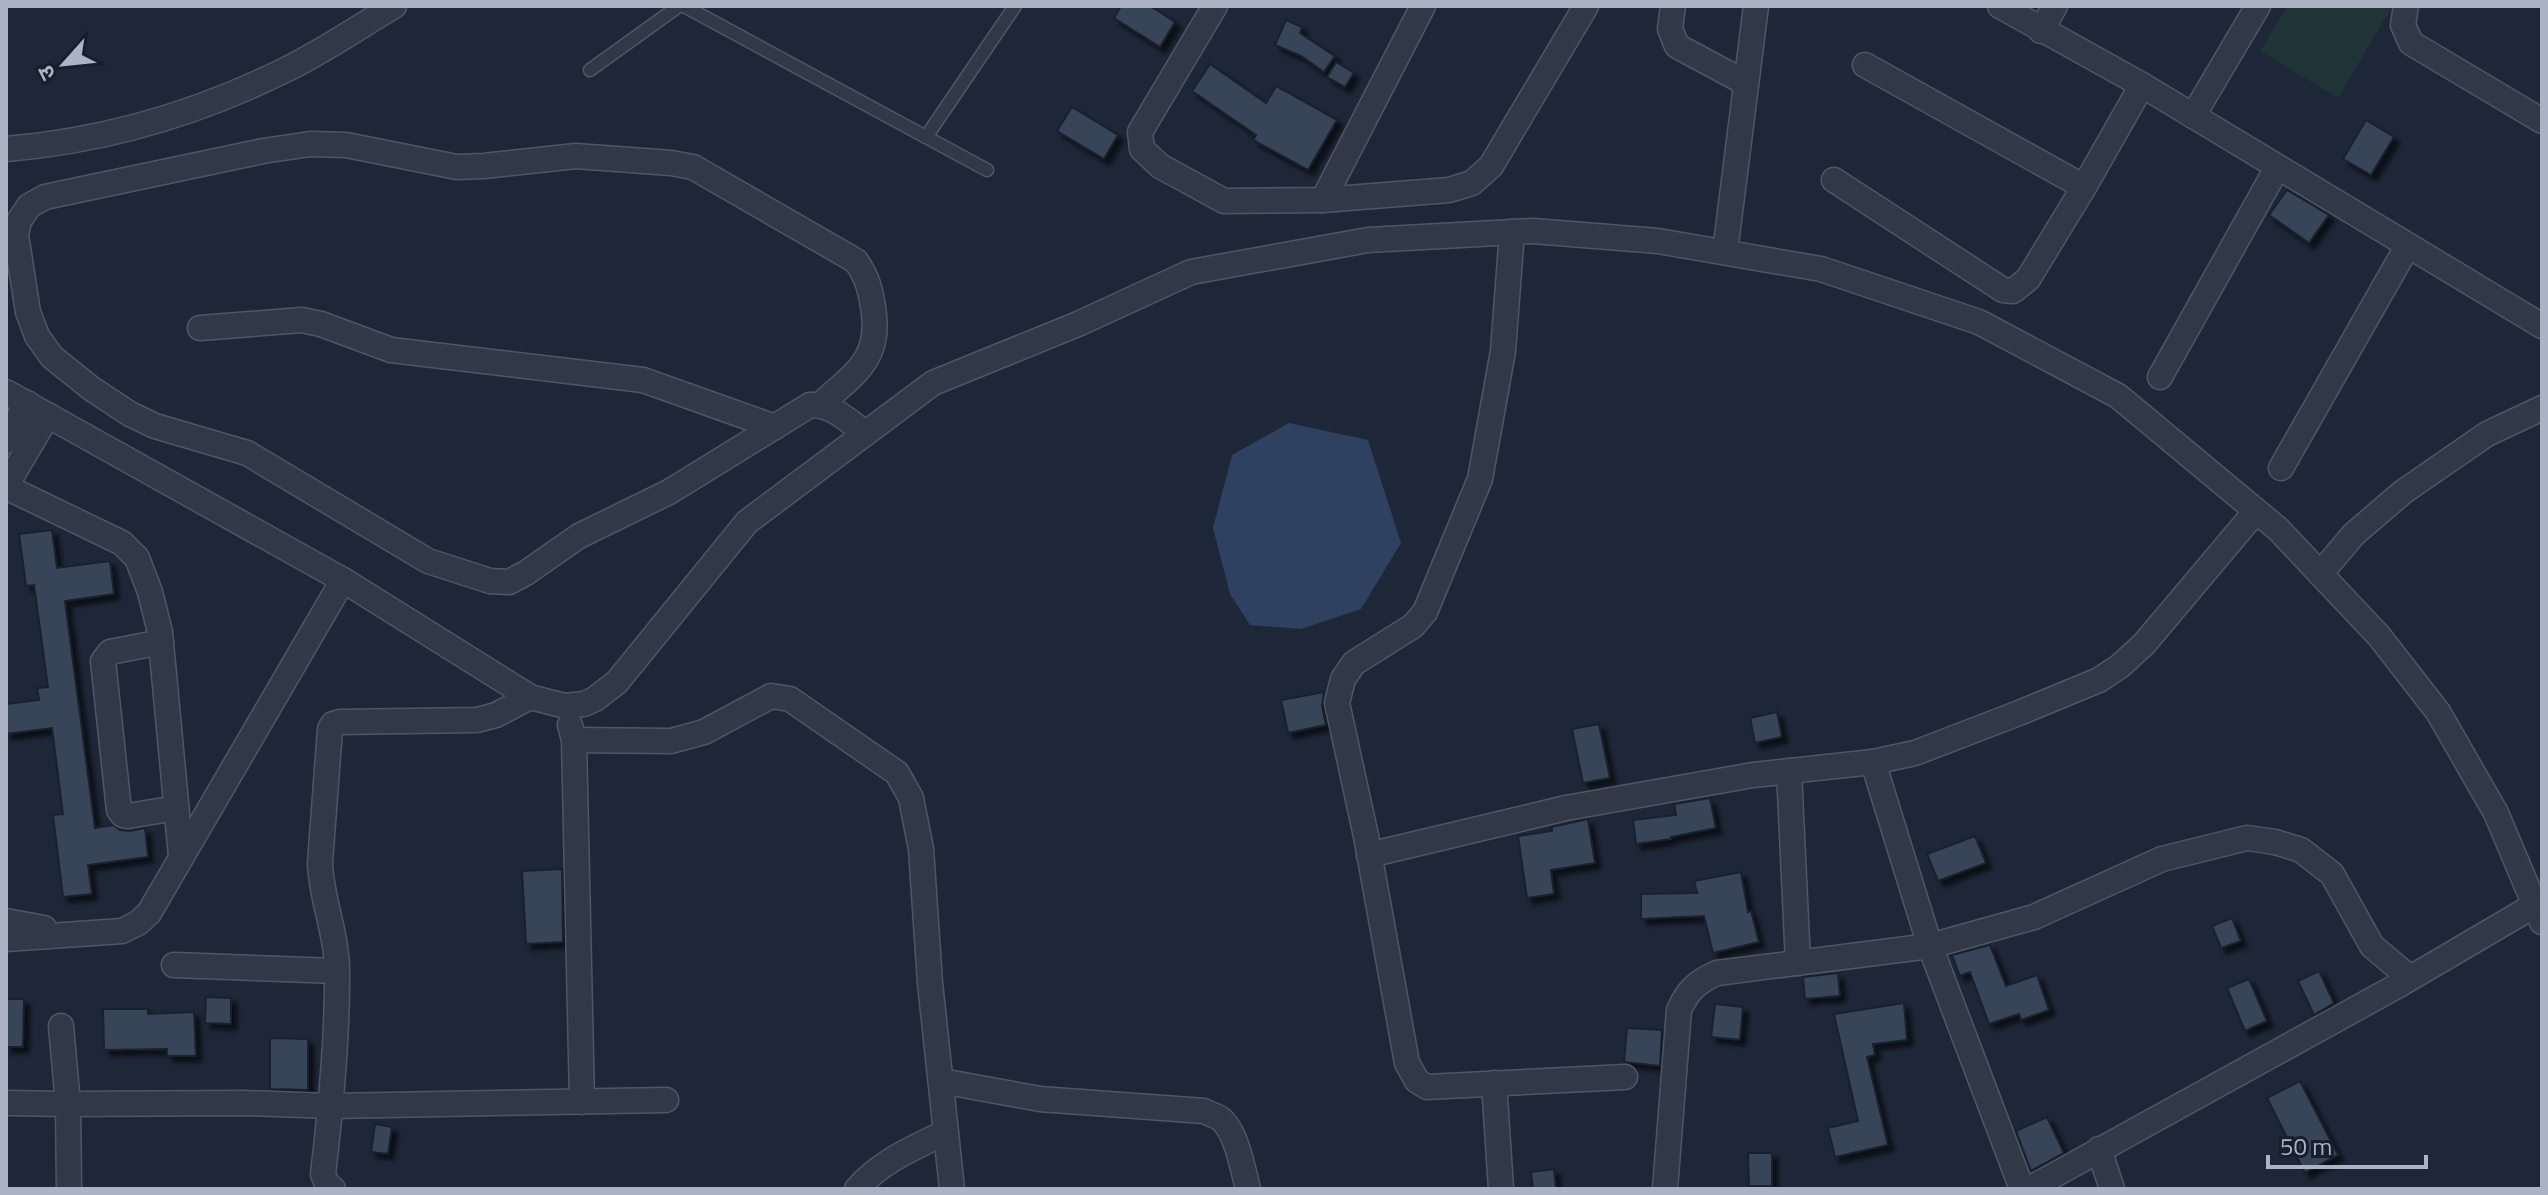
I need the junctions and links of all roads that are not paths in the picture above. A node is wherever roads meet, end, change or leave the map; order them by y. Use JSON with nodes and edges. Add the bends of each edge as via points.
{"nodes":[{"id":1,"x":394,"y":6,"type":"edge"},
{"id":2,"x":682,"y":6,"type":"edge"},
{"id":3,"x":1015,"y":6,"type":"edge"},
{"id":4,"x":1215,"y":6,"type":"edge"},
{"id":5,"x":1423,"y":6,"type":"edge"},
{"id":6,"x":1586,"y":6,"type":"edge"},
{"id":7,"x":1673,"y":6,"type":"edge"},
{"id":8,"x":1756,"y":6,"type":"edge"},
{"id":9,"x":2000,"y":6,"type":"edge"},
{"id":10,"x":2055,"y":6,"type":"edge"},
{"id":11,"x":2258,"y":6,"type":"edge"},
{"id":12,"x":2406,"y":6,"type":"edge"},
{"id":13,"x":2041,"y":31,"type":"junction"},
{"id":14,"x":1865,"y":65,"type":"dead end"},
{"id":15,"x":590,"y":70,"type":"dead end"},
{"id":16,"x":1746,"y":83,"type":"junction"},
{"id":17,"x":2142,"y":85,"type":"junction"},
{"id":18,"x":2193,"y":116,"type":"junction"},
{"id":19,"x":2542,"y":121,"type":"edge"},
{"id":20,"x":926,"y":137,"type":"junction"},
{"id":21,"x":6,"y":149,"type":"edge"},
{"id":22,"x":2277,"y":168,"type":"junction"},
{"id":23,"x":987,"y":170,"type":"dead end"},
{"id":24,"x":1834,"y":180,"type":"dead end"},
{"id":25,"x":2084,"y":187,"type":"junction"},
{"id":26,"x":1323,"y":200,"type":"junction"},
{"id":27,"x":1512,"y":232,"type":"junction"},
{"id":28,"x":2407,"y":247,"type":"junction"},
{"id":29,"x":1725,"y":252,"type":"junction"},
{"id":30,"x":2542,"y":326,"type":"edge"},
{"id":31,"x":200,"y":328,"type":"dead end"},
{"id":32,"x":2160,"y":377,"type":"dead end"},
{"id":33,"x":27,"y":404,"type":"edge"},
{"id":34,"x":821,"y":404,"type":"junction"},
{"id":35,"x":2542,"y":408,"type":"edge"},
{"id":36,"x":775,"y":427,"type":"junction"},
{"id":37,"x":865,"y":433,"type":"junction"},
{"id":38,"x":6,"y":441,"type":"edge"},
{"id":39,"x":2281,"y":468,"type":"dead end"},
{"id":40,"x":6,"y":487,"type":"edge"},
{"id":41,"x":2256,"y":511,"type":"junction"},
{"id":42,"x":2320,"y":574,"type":"junction"},
{"id":43,"x":343,"y":580,"type":"junction"},
{"id":44,"x":161,"y":642,"type":"junction"},
{"id":45,"x":530,"y":697,"type":"junction"},
{"id":46,"x":565,"y":706,"type":"junction"},
{"id":47,"x":574,"y":740,"type":"junction"},
{"id":48,"x":1873,"y":762,"type":"junction"},
{"id":49,"x":1789,"y":771,"type":"junction"},
{"id":50,"x":176,"y":808,"type":"junction"},
{"id":51,"x":1369,"y":855,"type":"junction"},
{"id":52,"x":181,"y":856,"type":"junction"},
{"id":53,"x":2538,"y":913,"type":"edge"},
{"id":54,"x":6,"y":921,"type":"edge"},
{"id":55,"x":78,"y":935,"type":"junction"},
{"id":56,"x":6,"y":939,"type":"edge"},
{"id":57,"x":1930,"y":946,"type":"junction"},
{"id":58,"x":1798,"y":963,"type":"junction"},
{"id":59,"x":174,"y":965,"type":"dead end"},
{"id":60,"x":336,"y":971,"type":"junction"},
{"id":61,"x":2410,"y":978,"type":"junction"},
{"id":62,"x":61,"y":1026,"type":"dead end"},
{"id":63,"x":1625,"y":1077,"type":"dead end"},
{"id":64,"x":941,"y":1081,"type":"junction"},
{"id":65,"x":1494,"y":1083,"type":"junction"},
{"id":66,"x":666,"y":1100,"type":"dead end"},
{"id":67,"x":582,"y":1102,"type":"junction"},
{"id":68,"x":6,"y":1103,"type":"edge"},
{"id":69,"x":68,"y":1104,"type":"junction"},
{"id":70,"x":331,"y":1106,"type":"junction"},
{"id":71,"x":946,"y":1132,"type":"junction"},
{"id":72,"x":2099,"y":1149,"type":"junction"},
{"id":73,"x":69,"y":1189,"type":"edge"},
{"id":74,"x":333,"y":1189,"type":"edge"},
{"id":75,"x":857,"y":1189,"type":"edge"},
{"id":76,"x":952,"y":1189,"type":"edge"},
{"id":77,"x":1248,"y":1189,"type":"edge"},
{"id":78,"x":1501,"y":1189,"type":"edge"},
{"id":79,"x":1665,"y":1189,"type":"edge"},
{"id":80,"x":2022,"y":1189,"type":"edge"},
{"id":81,"x":2029,"y":1189,"type":"edge"},
{"id":82,"x":2112,"y":1189,"type":"edge"}],
"edges":[{"from":1,"to":21,"type":"street","via":[[283,71],[165,120],[59,145]]},
{"from":2,"to":15,"type":"lane"},
{"from":2,"to":20,"type":"lane"},
{"from":3,"to":20,"type":"lane"},
{"from":4,"to":26,"type":"street","via":[[1140,132],[1142,149],[1160,166],[1224,201]]},
{"from":5,"to":26,"type":"street"},
{"from":6,"to":26,"type":"street","via":[[1491,166],[1472,183],[1449,190]]},
{"from":7,"to":16,"type":"street","via":[[1670,29],[1677,46]]},
{"from":8,"to":16,"type":"street"},
{"from":9,"to":13,"type":"street"},
{"from":10,"to":13,"type":"street"},
{"from":11,"to":18,"type":"street"},
{"from":12,"to":19,"type":"street","via":[[2403,25],[2411,43]]},
{"from":13,"to":17,"type":"street"},
{"from":14,"to":25,"type":"street"},
{"from":16,"to":29,"type":"street"},
{"from":17,"to":18,"type":"street"},
{"from":17,"to":25,"type":"street"},
{"from":18,"to":22,"type":"street"},
{"from":20,"to":23,"type":"lane"},
{"from":22,"to":28,"type":"street"},
{"from":22,"to":32,"type":"street"},
{"from":24,"to":25,"type":"street","via":[[2003,290],[2013,291],[2028,279]]},
{"from":27,"to":29,"type":"street","via":[[1658,241]]},
{"from":27,"to":37,"type":"street","via":[[1368,240],[1191,272],[933,383]]},
{"from":27,"to":51,"type":"street","via":[[1503,351],[1480,479],[1425,612],[1413,626],[1354,663],[1337,703]]},
{"from":28,"to":30,"type":"street"},
{"from":28,"to":39,"type":"street"},
{"from":29,"to":41,"type":"street","via":[[1821,269],[1979,322],[2118,396]]},
{"from":31,"to":36,"type":"street","via":[[302,320],[391,350],[643,380]]},
{"from":33,"to":38,"type":"street"},
{"from":33,"to":40,"type":"street"},
{"from":33,"to":43,"type":"street"},
{"from":34,"to":36,"type":"street","via":[[810,405]]},
{"from":34,"to":36,"type":"street","via":[[871,353],[876,335],[868,278],[856,261],[693,167],[576,156],[457,167],[346,145],[310,144],[45,197],[29,206],[19,221],[16,235],[28,312],[37,336],[52,357],[92,389],[155,426],[247,453],[428,561],[490,581],[509,582],[526,573],[579,536],[669,492]]},
{"from":34,"to":37,"type":"street"},
{"from":35,"to":42,"type":"street","via":[[2487,434],[2403,492],[2354,534]]},
{"from":37,"to":46,"type":"street","via":[[747,522],[617,682],[584,704]]},
{"from":40,"to":44,"type":"street","via":[[122,543],[137,558]]},
{"from":41,"to":42,"type":"street"},
{"from":41,"to":48,"type":"street","via":[[2144,644],[2110,673],[1915,753]]},
{"from":42,"to":53,"type":"street","via":[[2379,636],[2438,712],[2496,813]]},
{"from":43,"to":45,"type":"street"},
{"from":43,"to":52,"type":"street"},
{"from":44,"to":50,"type":"street"},
{"from":44,"to":50,"type":"street","via":[[110,652],[103,661],[119,810],[128,816]]},
{"from":45,"to":46,"type":"street"},
{"from":45,"to":60,"type":"street","via":[[477,720],[333,724],[320,863]]},
{"from":46,"to":47,"type":"street"},
{"from":47,"to":64,"type":"street","via":[[671,741],[704,732],[771,696],[790,699],[897,773],[911,798],[921,849]]},
{"from":47,"to":67,"type":"street"},
{"from":48,"to":49,"type":"street"},
{"from":48,"to":57,"type":"street"},
{"from":49,"to":51,"type":"street","via":[[1566,808]]},
{"from":49,"to":58,"type":"street"},
{"from":50,"to":52,"type":"street"},
{"from":51,"to":65,"type":"street","via":[[1407,1063],[1427,1087]]},
{"from":52,"to":55,"type":"street","via":[[138,923],[122,931]]},
{"from":53,"to":61,"type":"street"},
{"from":54,"to":55,"type":"street"},
{"from":55,"to":56,"type":"street"},
{"from":57,"to":58,"type":"street"},
{"from":57,"to":61,"type":"street","via":[[2034,917],[2162,859],[2247,838],[2301,850],[2332,874],[2372,946]]},
{"from":57,"to":80,"type":"street"},
{"from":58,"to":79,"type":"street","via":[[1717,973],[1686,994],[1679,1010]]},
{"from":59,"to":60,"type":"street"},
{"from":60,"to":70,"type":"street"},
{"from":61,"to":72,"type":"street"},
{"from":62,"to":69,"type":"street"},
{"from":63,"to":65,"type":"street"},
{"from":64,"to":71,"type":"street"},
{"from":64,"to":77,"type":"street","via":[[1040,1099],[1204,1111],[1222,1120],[1232,1137]]},
{"from":65,"to":78,"type":"street"},
{"from":66,"to":67,"type":"street"},
{"from":67,"to":70,"type":"street"},
{"from":68,"to":69,"type":"street"},
{"from":69,"to":70,"type":"street"},
{"from":69,"to":73,"type":"street"},
{"from":70,"to":74,"type":"street","via":[[323,1174]]},
{"from":71,"to":75,"type":"street","via":[[885,1163]]},
{"from":71,"to":76,"type":"street"},
{"from":72,"to":81,"type":"street"},
{"from":72,"to":82,"type":"street"}]}
